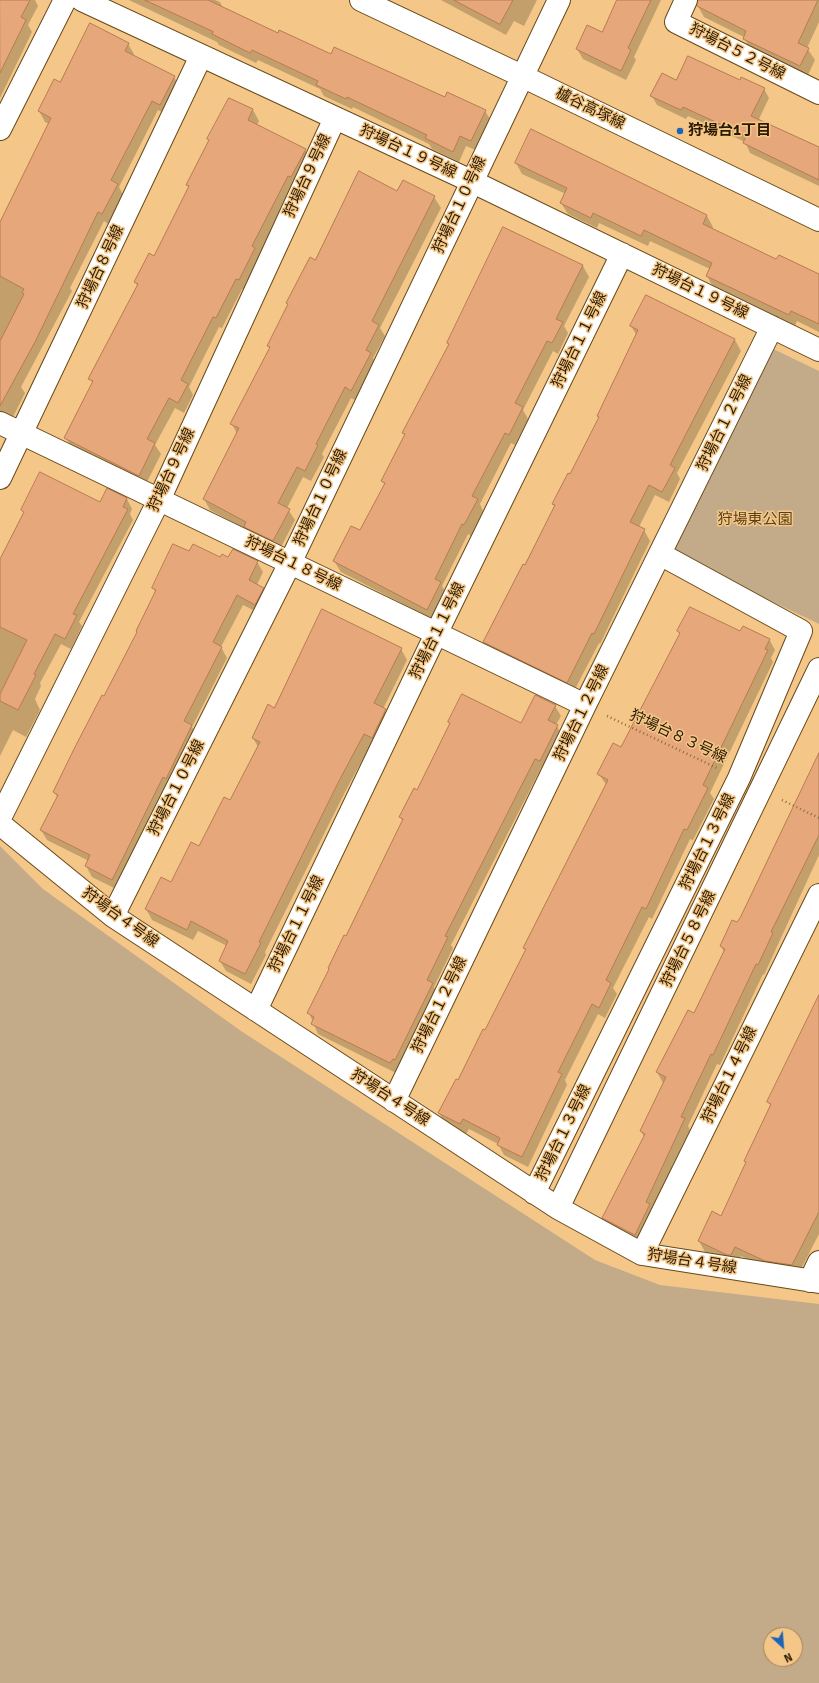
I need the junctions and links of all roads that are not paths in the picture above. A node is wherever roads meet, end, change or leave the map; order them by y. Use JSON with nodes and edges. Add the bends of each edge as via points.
{"nodes":[{"id":1,"x":65,"y":0,"type":"edge"},
{"id":2,"x":82,"y":0,"type":"edge"},
{"id":3,"x":361,"y":0,"type":"edge"},
{"id":4,"x":559,"y":0,"type":"edge"},
{"id":5,"x":686,"y":0,"type":"edge"},
{"id":6,"x":201,"y":56,"type":"junction"},
{"id":7,"x":522,"y":76,"type":"junction"},
{"id":8,"x":817,"y":88,"type":"edge"},
{"id":9,"x":335,"y":118,"type":"junction"},
{"id":10,"x":0,"y":129,"type":"edge"},
{"id":11,"x":471,"y":181,"type":"junction"},
{"id":12,"x":819,"y":220,"type":"edge"},
{"id":13,"x":622,"y":254,"type":"junction"},
{"id":14,"x":772,"y":327,"type":"junction"},
{"id":15,"x":819,"y":350,"type":"edge"},
{"id":16,"x":0,"y":423,"type":"edge"},
{"id":17,"x":22,"y":434,"type":"junction"},
{"id":18,"x":0,"y":478,"type":"edge"},
{"id":19,"x":159,"y":500,"type":"junction"},
{"id":20,"x":660,"y":554,"type":"junction"},
{"id":21,"x":290,"y":563,"type":"junction"},
{"id":22,"x":436,"y":634,"type":"junction"},
{"id":23,"x":819,"y":669,"type":"edge"},
{"id":24,"x":585,"y":705,"type":"junction"},
{"id":25,"x":0,"y":818,"type":"edge"},
{"id":26,"x":0,"y":824,"type":"edge"},
{"id":27,"x":819,"y":895,"type":"edge"},
{"id":28,"x":113,"y":916,"type":"junction"},
{"id":29,"x":256,"y":1010,"type":"junction"},
{"id":30,"x":394,"y":1101,"type":"junction"},
{"id":31,"x":534,"y":1193,"type":"junction"},
{"id":32,"x":558,"y":1208,"type":"junction"},
{"id":33,"x":642,"y":1254,"type":"junction"},
{"id":34,"x":819,"y":1262,"type":"edge"},
{"id":35,"x":814,"y":1282,"type":"edge"}],
"edges":[{"from":1,"to":10,"type":"street"},
{"from":2,"to":6,"type":"street","name":"狩場台１９号線"},
{"from":3,"to":7,"type":"street","name":"櫨谷高塚線"},
{"from":4,"to":7,"type":"street","name":"狩場台１０号線"},
{"from":5,"to":8,"type":"street","name":"狩場台５２号線","via":[[676,22]]},
{"from":6,"to":9,"type":"street","name":"狩場台１９号線"},
{"from":6,"to":17,"type":"street","name":"狩場台８号線"},
{"from":7,"to":11,"type":"street","name":"狩場台１０号線"},
{"from":7,"to":12,"type":"street","name":"櫨谷高塚線"},
{"from":9,"to":11,"type":"street","name":"狩場台１９号線"},
{"from":9,"to":19,"type":"street","name":"狩場台９号線"},
{"from":11,"to":13,"type":"street","name":"狩場台１９号線"},
{"from":11,"to":21,"type":"street","name":"狩場台１０号線"},
{"from":13,"to":14,"type":"street","name":"狩場台１９号線"},
{"from":13,"to":22,"type":"street","name":"狩場台１１号線"},
{"from":14,"to":15,"type":"street","name":"狩場台１９号線"},
{"from":14,"to":20,"type":"street","name":"狩場台１２号線"},
{"from":16,"to":17,"type":"street","name":"狩場台１８号線"},
{"from":17,"to":18,"type":"street","name":"狩場台８号線"},
{"from":17,"to":19,"type":"street","name":"狩場台１８号線"},
{"from":19,"to":21,"type":"street","name":"狩場台１８号線"},
{"from":19,"to":25,"type":"street","name":"狩場台９号線"},
{"from":20,"to":24,"type":"street","name":"狩場台１２号線"},
{"from":20,"to":31,"type":"street","name":"狩場台１３号線","via":[[801,631],[739,778]]},
{"from":21,"to":22,"type":"street","name":"狩場台１８号線"},
{"from":21,"to":28,"type":"street","name":"狩場台１０号線"},
{"from":22,"to":24,"type":"street","name":"狩場台１８号線"},
{"from":22,"to":29,"type":"street","name":"狩場台１１号線"},
{"from":23,"to":32,"type":"street","name":"狩場台５８号線"},
{"from":24,"to":30,"type":"street","name":"狩場台１２号線"},
{"from":26,"to":28,"type":"street","name":"狩場台４号線"},
{"from":27,"to":33,"type":"street","name":"狩場台１４号線"},
{"from":28,"to":29,"type":"street","name":"狩場台４号線"},
{"from":29,"to":30,"type":"street","name":"狩場台４号線"},
{"from":30,"to":31,"type":"street","name":"狩場台４号線"},
{"from":31,"to":32,"type":"street","name":"狩場台４号線"},
{"from":32,"to":33,"type":"street","name":"狩場台４号線"},
{"from":33,"to":35,"type":"street","name":"狩場台４号線"},
{"from":34,"to":35,"type":"street"}]}
